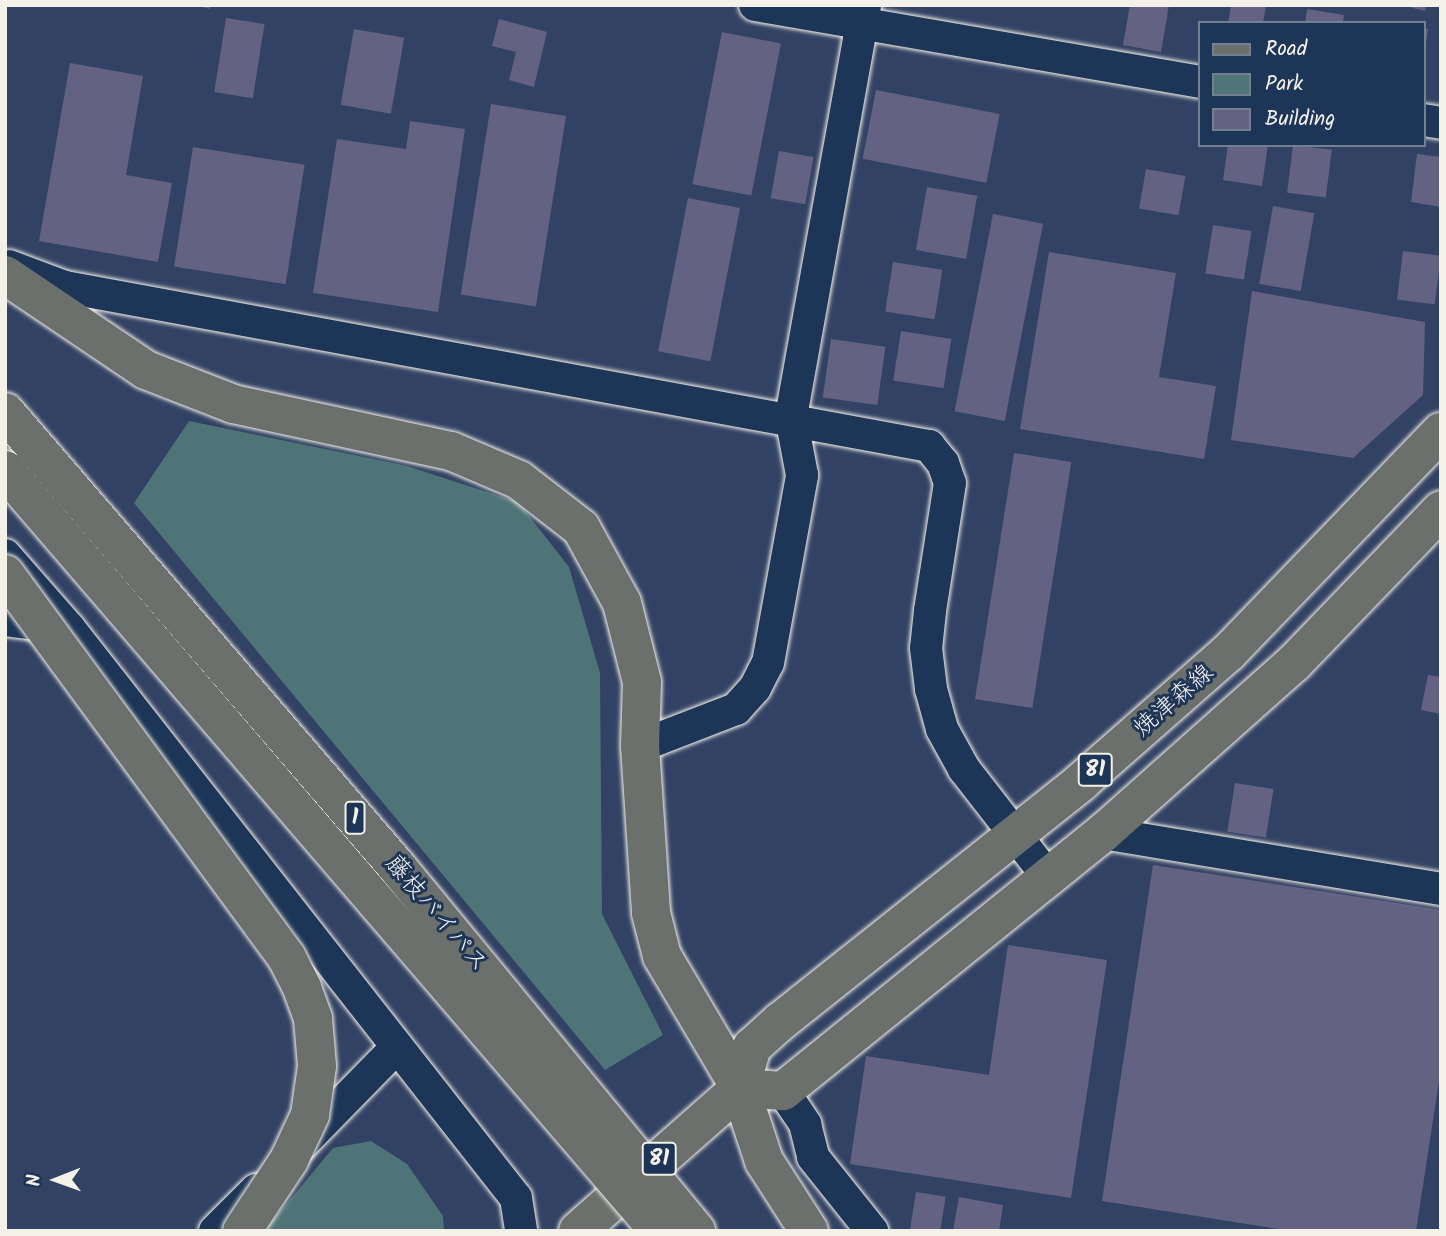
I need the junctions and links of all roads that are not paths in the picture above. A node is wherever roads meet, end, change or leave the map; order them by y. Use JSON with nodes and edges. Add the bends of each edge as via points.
{"nodes":[{"id":1,"x":755,"y":5,"type":"edge"},
{"id":2,"x":863,"y":15,"type":"edge"},
{"id":3,"x":1198,"y":82,"type":"edge"},
{"id":4,"x":5,"y":263,"type":"edge"},
{"id":5,"x":5,"y":275,"type":"edge"},
{"id":6,"x":5,"y":412,"type":"edge"},
{"id":7,"x":791,"y":417,"type":"junction"},
{"id":8,"x":1441,"y":432,"type":"edge"},
{"id":9,"x":5,"y":470,"type":"edge"},
{"id":10,"x":1441,"y":510,"type":"edge"},
{"id":11,"x":5,"y":555,"type":"edge"},
{"id":12,"x":5,"y":574,"type":"edge"},
{"id":13,"x":5,"y":620,"type":"edge"},
{"id":14,"x":69,"y":628,"type":"junction"},
{"id":15,"x":640,"y":747,"type":"junction"},
{"id":16,"x":1103,"y":833,"type":"junction"},
{"id":17,"x":1017,"y":834,"type":"junction"},
{"id":18,"x":1049,"y":878,"type":"junction"},
{"id":19,"x":1441,"y":889,"type":"edge"},
{"id":20,"x":396,"y":1048,"type":"junction"},
{"id":21,"x":740,"y":1088,"type":"junction"},
{"id":22,"x":783,"y":1091,"type":"junction"},
{"id":23,"x":215,"y":1231,"type":"edge"},
{"id":24,"x":242,"y":1231,"type":"edge"},
{"id":25,"x":520,"y":1231,"type":"edge"},
{"id":26,"x":578,"y":1231,"type":"edge"},
{"id":27,"x":659,"y":1231,"type":"edge"},
{"id":28,"x":696,"y":1231,"type":"edge"},
{"id":29,"x":809,"y":1231,"type":"edge"},
{"id":30,"x":872,"y":1231,"type":"edge"}],
"edges":[{"from":1,"to":2,"type":"street"},
{"from":2,"to":3,"type":"street"},
{"from":2,"to":7,"type":"street"},
{"from":4,"to":7,"type":"street","via":[[65,287]]},
{"from":5,"to":15,"type":"main road","via":[[146,370],[233,404],[451,451],[519,480],[556,505],[581,528],[622,603],[642,682]]},
{"from":6,"to":28,"type":"main road","name":"藤枝バイパス","number":"1","bridge":true,"via":[[407,879]]},
{"from":7,"to":15,"type":"street","via":[[802,475],[768,663],[755,688],[736,709]]},
{"from":7,"to":17,"type":"street","via":[[929,446],[943,463],[950,483],[926,648],[931,689],[943,729],[964,769]]},
{"from":8,"to":17,"type":"main road","name":"焼津森線","number":"81","via":[[1228,653]]},
{"from":9,"to":27,"type":"main road","name":"藤枝バイパス","number":"1","bridge":true},
{"from":10,"to":16,"type":"main road","name":"焼津森線","number":"81","via":[[1294,663]]},
{"from":11,"to":14,"type":"street"},
{"from":12,"to":24,"type":"main road","bridge":true,"via":[[287,958],[302,988],[313,1019],[317,1066],[310,1115],[289,1160]]},
{"from":13,"to":14,"type":"street"},
{"from":14,"to":20,"type":"street"},
{"from":15,"to":21,"type":"main road","via":[[651,913],[662,956]]},
{"from":16,"to":18,"type":"main road","name":"焼津森線","number":"81"},
{"from":16,"to":19,"type":"street"},
{"from":17,"to":18,"type":"street"},
{"from":17,"to":21,"type":"main road","name":"焼津森線","number":"81","via":[[771,1029],[752,1047]]},
{"from":18,"to":22,"type":"main road","name":"焼津森線","number":"81"},
{"from":20,"to":23,"type":"street"},
{"from":20,"to":25,"type":"street","via":[[516,1198]]},
{"from":21,"to":22,"type":"main road"},
{"from":21,"to":26,"type":"main road","number":"81"},
{"from":21,"to":29,"type":"main road","via":[[764,1161]]},
{"from":22,"to":30,"type":"street","via":[[806,1124],[813,1157]]}]}
